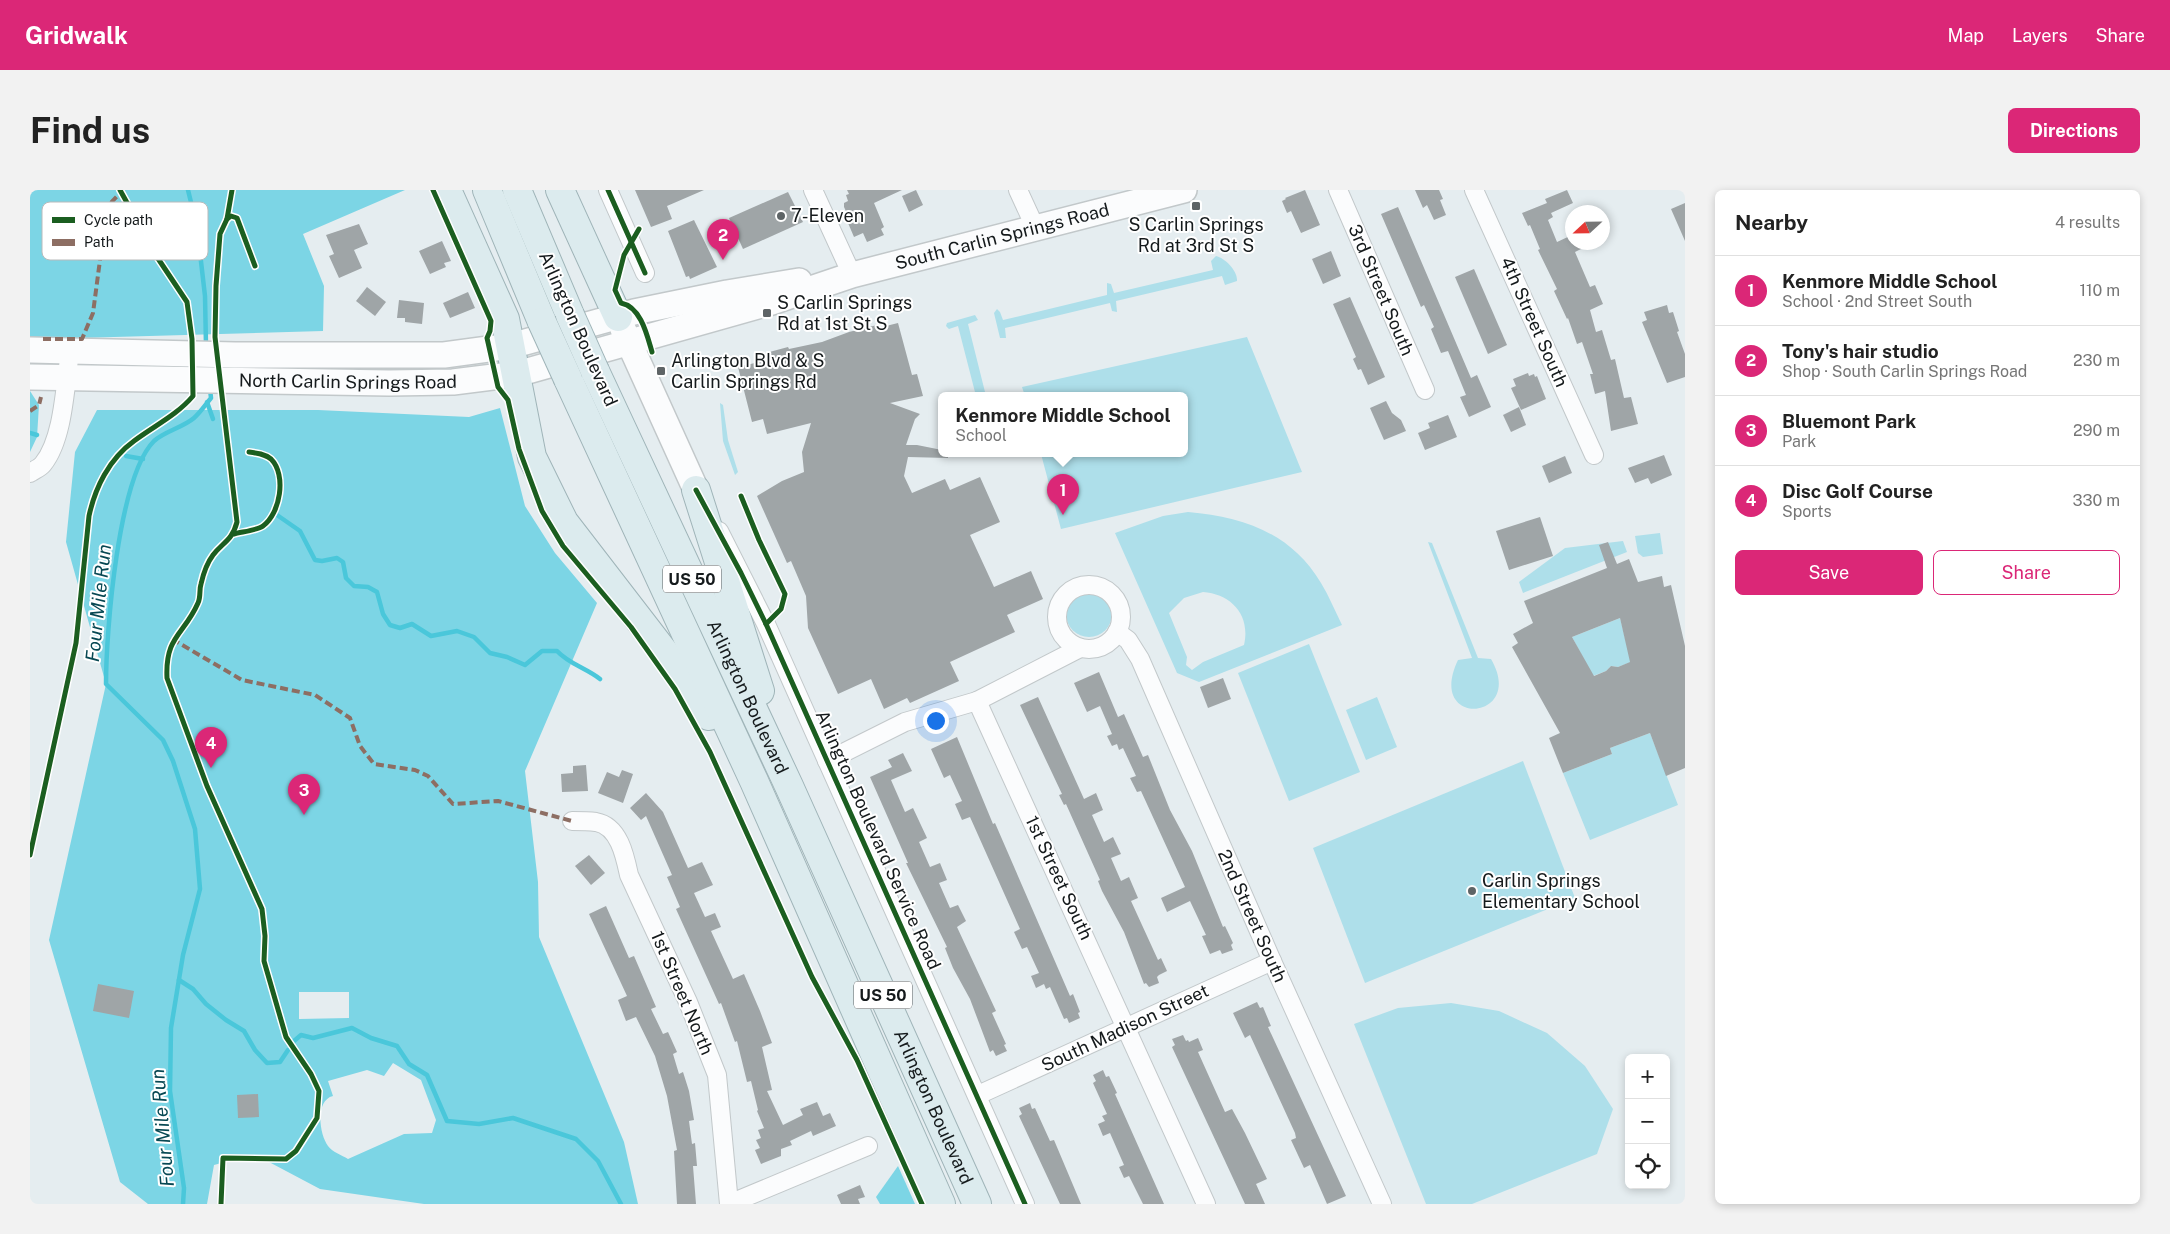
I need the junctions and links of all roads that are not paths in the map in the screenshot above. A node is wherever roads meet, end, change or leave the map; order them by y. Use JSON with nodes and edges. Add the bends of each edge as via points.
{"nodes":[{"id":1,"x":447,"y":190,"type":"edge"},
{"id":2,"x":487,"y":190,"type":"edge"},
{"id":3,"x":518,"y":190,"type":"edge"},
{"id":4,"x":560,"y":190,"type":"edge"},
{"id":5,"x":608,"y":190,"type":"edge"},
{"id":6,"x":813,"y":190,"type":"edge"},
{"id":7,"x":1018,"y":190,"type":"edge"},
{"id":8,"x":1184,"y":190,"type":"edge"},
{"id":9,"x":1338,"y":190,"type":"edge"},
{"id":10,"x":1474,"y":190,"type":"edge"},
{"id":11,"x":1035,"y":227,"type":"junction"},
{"id":12,"x":645,"y":273,"type":"dead end"},
{"id":13,"x":852,"y":275,"type":"junction"},
{"id":14,"x":727,"y":292,"type":"junction"},
{"id":15,"x":618,"y":317,"type":"junction"},
{"id":16,"x":699,"y":322,"type":"junction"},
{"id":17,"x":629,"y":342,"type":"junction"},
{"id":18,"x":511,"y":346,"type":"junction"},
{"id":19,"x":30,"y":350,"type":"edge"},
{"id":20,"x":70,"y":352,"type":"junction"},
{"id":21,"x":517,"y":374,"type":"junction"},
{"id":22,"x":30,"y":377,"type":"edge"},
{"id":23,"x":66,"y":379,"type":"junction"},
{"id":24,"x":1425,"y":390,"type":"dead end"},
{"id":25,"x":1594,"y":455,"type":"dead end"},
{"id":26,"x":30,"y":472,"type":"edge"},
{"id":27,"x":696,"y":490,"type":"junction"},
{"id":28,"x":1117,"y":632,"type":"junction"},
{"id":29,"x":1080,"y":648,"type":"junction"},
{"id":30,"x":978,"y":701,"type":"junction"},
{"id":31,"x":827,"y":761,"type":"junction"},
{"id":32,"x":754,"y":781,"type":"junction"},
{"id":33,"x":789,"y":786,"type":"junction"},
{"id":34,"x":572,"y":821,"type":"dead end"},
{"id":35,"x":1272,"y":961,"type":"junction"},
{"id":36,"x":1126,"y":1026,"type":"junction"},
{"id":37,"x":978,"y":1096,"type":"junction"},
{"id":38,"x":868,"y":1146,"type":"dead end"},
{"id":39,"x":729,"y":1204,"type":"edge"},
{"id":40,"x":940,"y":1204,"type":"edge"},
{"id":41,"x":977,"y":1204,"type":"edge"},
{"id":42,"x":1025,"y":1204,"type":"edge"},
{"id":43,"x":1206,"y":1204,"type":"edge"},
{"id":44,"x":1382,"y":1204,"type":"edge"}],
"edges":[{"from":1,"to":18,"type":"highway","via":[[505,319]]},
{"from":2,"to":32,"type":"highway","name":"Arlington Boulevard","number":"US 50","bridge":true,"via":[[542,322]]},
{"from":3,"to":33,"type":"highway","name":"Arlington Boulevard","number":"US 50","bridge":true,"via":[[595,371]]},
{"from":4,"to":15,"type":"highway"},
{"from":5,"to":12,"type":"street"},
{"from":6,"to":13,"type":"street"},
{"from":7,"to":11,"type":"street"},
{"from":8,"to":11,"type":"main road","name":"South Carlin Springs Road"},
{"from":9,"to":24,"type":"street","name":"3rd Street South"},
{"from":10,"to":25,"type":"street","name":"4th Street South"},
{"from":11,"to":13,"type":"main road","name":"South Carlin Springs Road"},
{"from":13,"to":14,"type":"main road","name":"South Carlin Springs Road"},
{"from":13,"to":16,"type":"main road","name":"South Carlin Springs Road"},
{"from":14,"to":15,"type":"main road","name":"South Carlin Springs Road"},
{"from":14,"to":16,"type":"main road"},
{"from":15,"to":17,"type":"main road","name":"Arlington Boulevard Service Road"},
{"from":15,"to":18,"type":"main road","name":"North Carlin Springs Road"},
{"from":16,"to":17,"type":"main road","name":"South Carlin Springs Road"},
{"from":17,"to":21,"type":"main road","name":"North Carlin Springs Road"},
{"from":17,"to":27,"type":"main road","name":"Arlington Boulevard Service Road"},
{"from":18,"to":20,"type":"main road","name":"North Carlin Springs Road","via":[[444,355]]},
{"from":18,"to":21,"type":"highway"},
{"from":19,"to":20,"type":"main road","name":"North Carlin Springs Road"},
{"from":20,"to":23,"type":"street"},
{"from":21,"to":23,"type":"main road","name":"North Carlin Springs Road","via":[[453,382]]},
{"from":21,"to":32,"type":"highway","via":[[532,457],[564,522],[678,670]]},
{"from":22,"to":23,"type":"main road","name":"North Carlin Springs Road"},
{"from":23,"to":26,"type":"street","via":[[60,422],[52,446],[42,465]]},
{"from":27,"to":31,"type":"street","name":"Arlington Boulevard Service Road","via":[[742,573]]},
{"from":27,"to":33,"type":"highway"},
{"from":28,"to":29,"type":"street","via":[[1108,644],[1097,649]]},
{"from":28,"to":29,"type":"street","via":[[1120,614],[1113,596],[1098,586],[1079,586],[1062,600],[1057,622],[1069,643]]},
{"from":28,"to":35,"type":"street","name":"2nd Street South","via":[[1128,640],[1140,660]]},
{"from":29,"to":30,"type":"street"},
{"from":30,"to":31,"type":"street","via":[[905,722]]},
{"from":30,"to":36,"type":"street","name":"1st Street South"},
{"from":31,"to":37,"type":"street","name":"Arlington Boulevard Service Road"},
{"from":32,"to":40,"type":"highway","name":"Arlington Boulevard","number":"US 50"},
{"from":33,"to":41,"type":"highway","name":"Arlington Boulevard","number":"US 50"},
{"from":34,"to":39,"type":"street","name":"1st Street North","via":[[597,822],[612,830],[625,853],[629,875],[688,1002],[717,1075]]},
{"from":35,"to":36,"type":"street","name":"South Madison Street"},
{"from":35,"to":44,"type":"street","name":"2nd Street South"},
{"from":36,"to":37,"type":"street","name":"South Madison Street"},
{"from":36,"to":43,"type":"street","name":"1st Street South"},
{"from":37,"to":42,"type":"street","name":"Arlington Boulevard Service Road"},
{"from":38,"to":39,"type":"street"}]}
